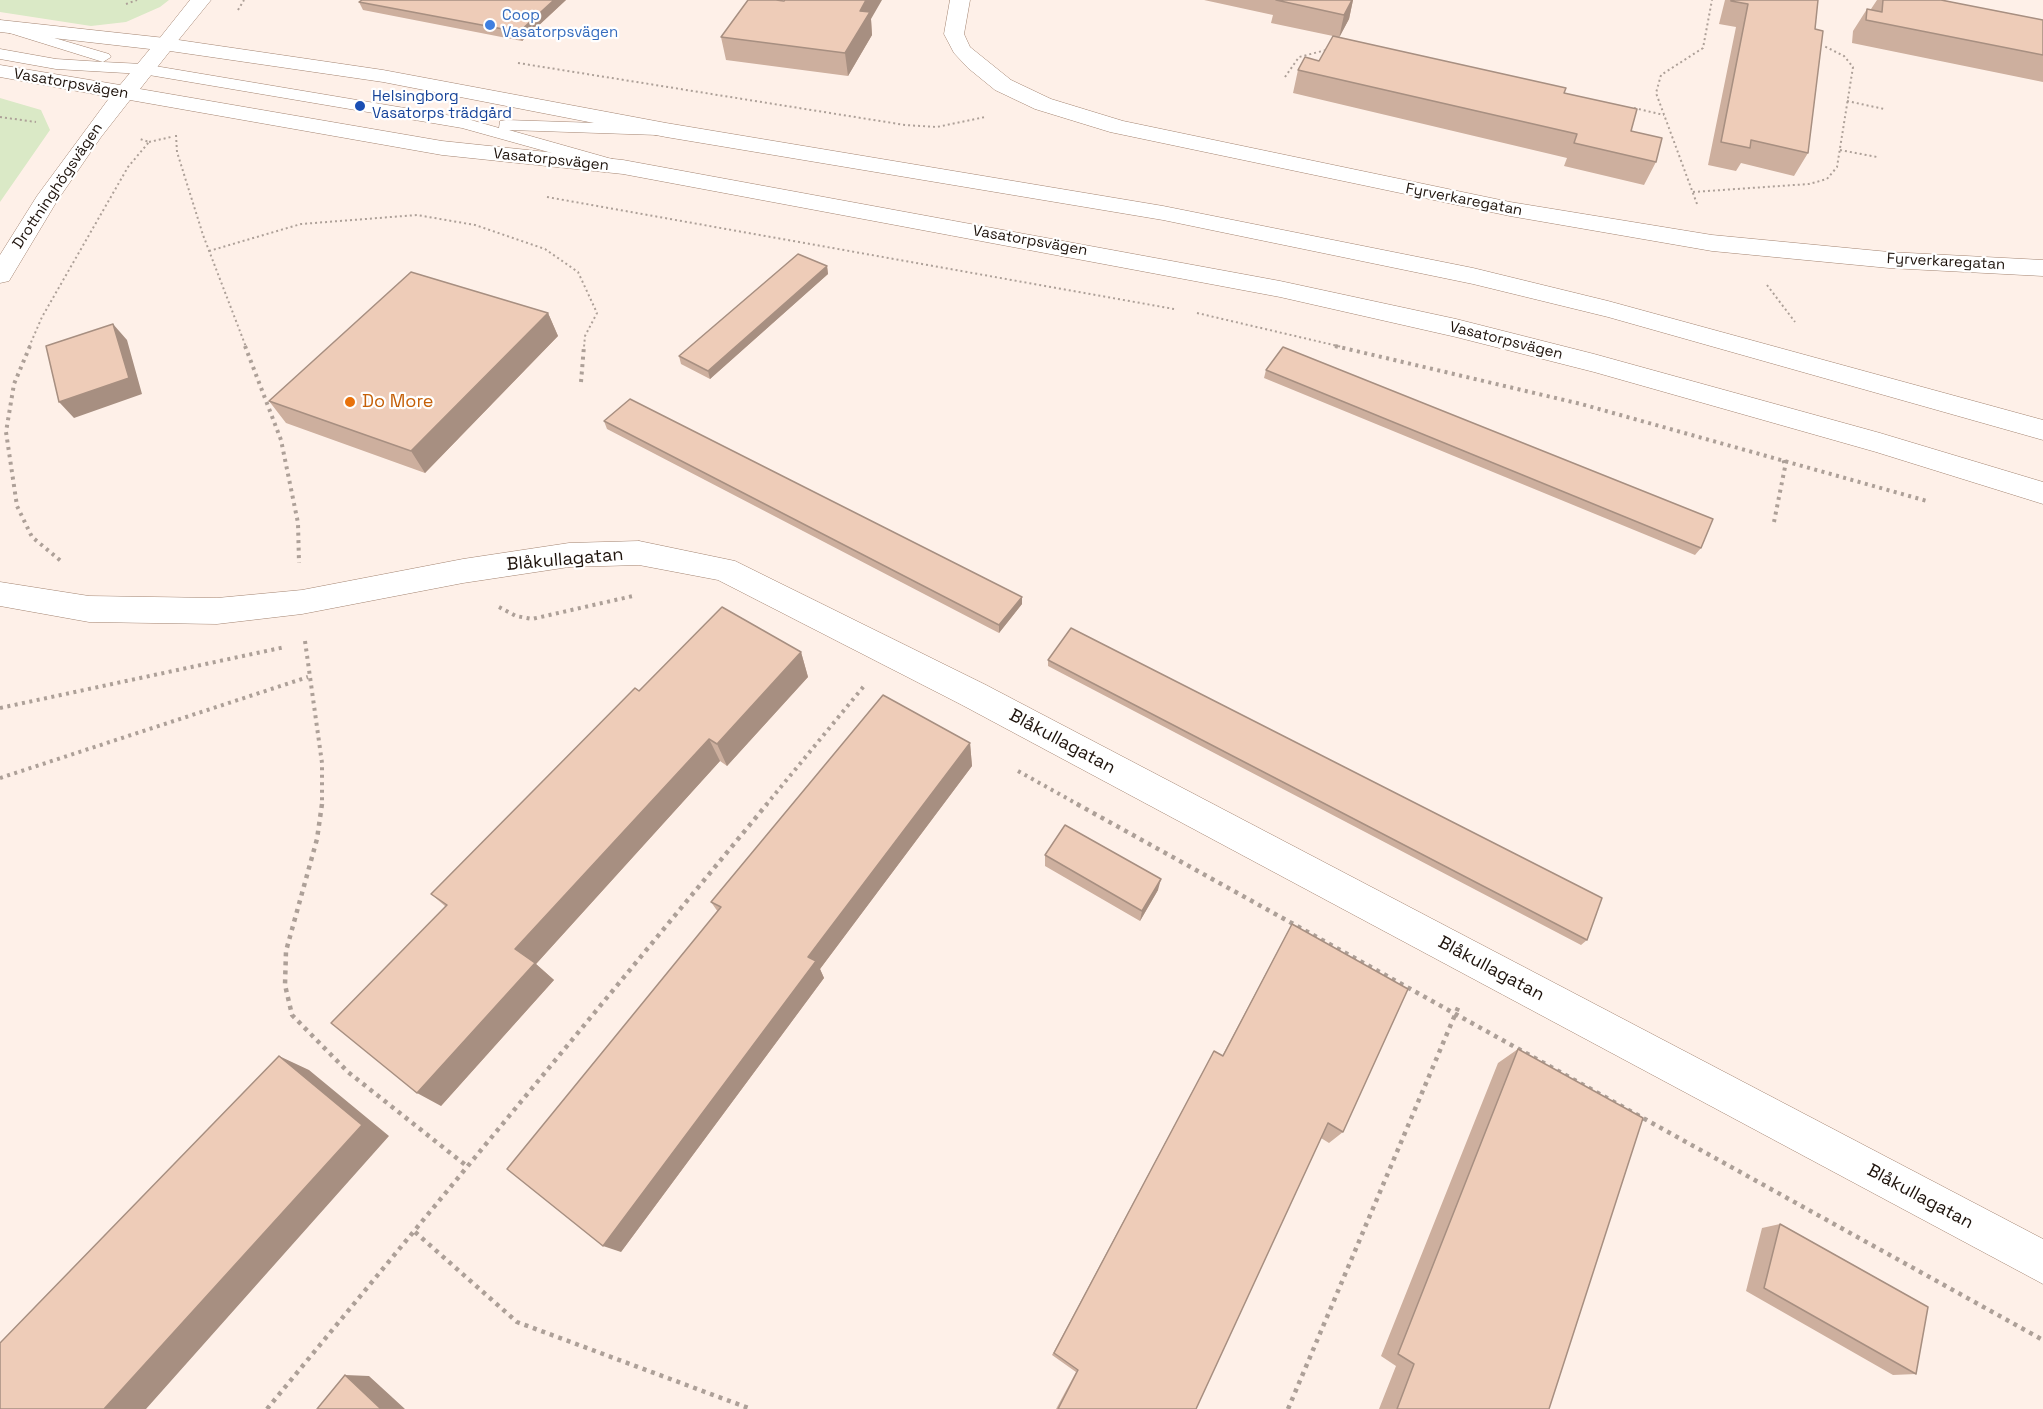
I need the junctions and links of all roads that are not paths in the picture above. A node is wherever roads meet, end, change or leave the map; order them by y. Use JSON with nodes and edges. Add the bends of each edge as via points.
{"nodes":[{"id":1,"x":201,"y":0,"type":"edge"},
{"id":2,"x":960,"y":0,"type":"edge"},
{"id":3,"x":2,"y":26,"type":"edge"},
{"id":4,"x":165,"y":44,"type":"junction"},
{"id":5,"x":0,"y":54,"type":"edge"},
{"id":6,"x":143,"y":69,"type":"junction"},
{"id":7,"x":0,"y":71,"type":"edge"},
{"id":8,"x":124,"y":93,"type":"junction"},
{"id":9,"x":464,"y":123,"type":"junction"},
{"id":10,"x":666,"y":130,"type":"junction"},
{"id":11,"x":623,"y":167,"type":"junction"},
{"id":12,"x":2043,"y":268,"type":"edge"},
{"id":13,"x":0,"y":275,"type":"edge"},
{"id":14,"x":2043,"y":430,"type":"edge"},
{"id":15,"x":2043,"y":493,"type":"edge"},
{"id":16,"x":0,"y":594,"type":"edge"},
{"id":17,"x":2043,"y":1262,"type":"edge"}],
"edges":[{"from":1,"to":4,"type":"main road","name":"Drottninghögsvägen"},
{"from":2,"to":12,"type":"main road","name":"Fyrverkaregatan","via":[[954,34],[961,49],[989,75],[1030,99],[1107,124],[1510,209],[1712,243],[1889,260]]},
{"from":3,"to":4,"type":"main road"},
{"from":3,"to":6,"type":"lane"},
{"from":4,"to":6,"type":"main road","name":"Drottninghögsvägen"},
{"from":4,"to":10,"type":"main road","via":[[383,76]]},
{"from":5,"to":6,"type":"lane","via":[[56,64]]},
{"from":6,"to":8,"type":"main road","name":"Drottninghögsvägen"},
{"from":6,"to":9,"type":"lane"},
{"from":7,"to":8,"type":"main road","name":"Vasatorpsvägen"},
{"from":8,"to":11,"type":"main road","name":"Vasatorpsvägen","via":[[442,148]]},
{"from":8,"to":13,"type":"main road","name":"Drottninghögsvägen","via":[[45,201]]},
{"from":9,"to":10,"type":"lane"},
{"from":9,"to":11,"type":"lane"},
{"from":10,"to":14,"type":"main road","via":[[1163,213],[1473,276],[1865,378]]},
{"from":11,"to":15,"type":"main road","name":"Vasatorpsvägen","via":[[1200,273],[1456,328],[1779,414]]},
{"from":16,"to":17,"type":"main road","name":"Blåkullagatan","via":[[89,609],[217,611],[300,589],[569,555],[639,553],[724,569],[891,653]]}]}
